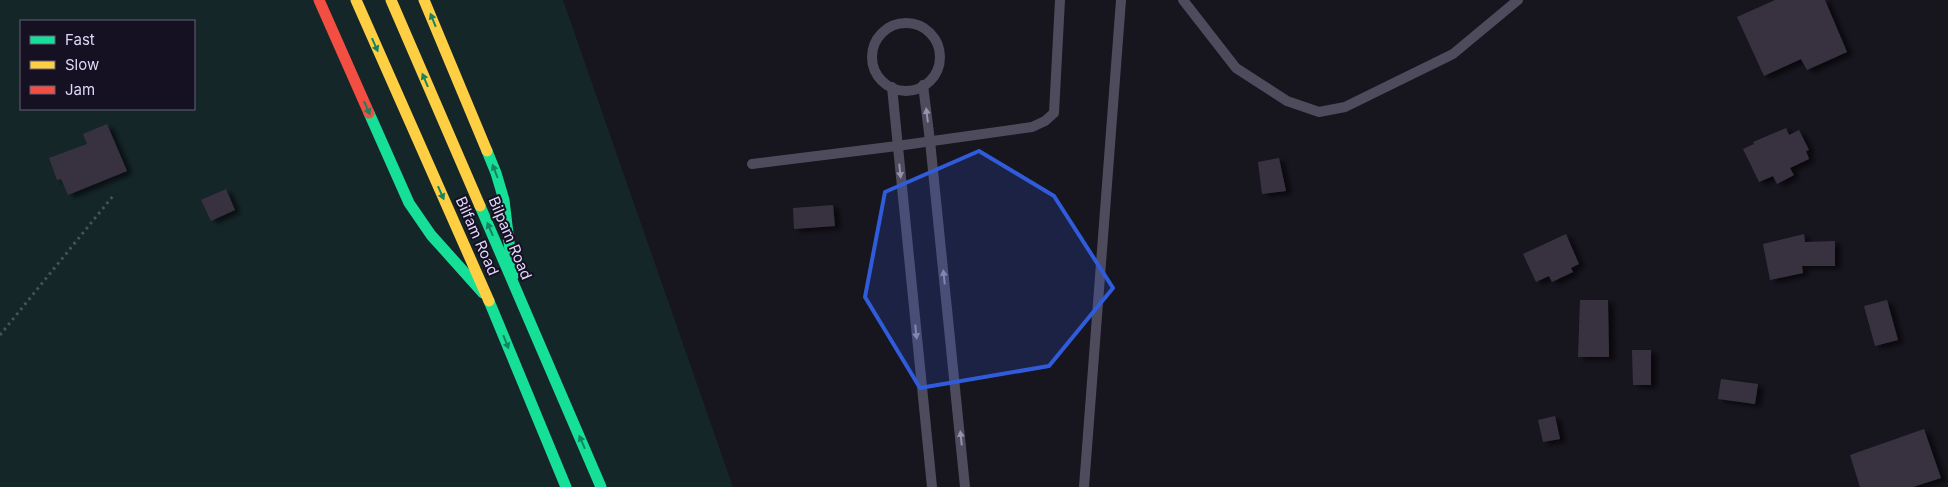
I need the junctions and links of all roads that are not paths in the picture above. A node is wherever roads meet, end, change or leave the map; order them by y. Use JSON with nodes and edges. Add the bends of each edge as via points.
{"nodes":[{"id":1,"x":319,"y":0,"type":"edge"},
{"id":2,"x":356,"y":0,"type":"edge"},
{"id":3,"x":391,"y":0,"type":"edge"},
{"id":4,"x":424,"y":0,"type":"edge"},
{"id":5,"x":1060,"y":0,"type":"edge"},
{"id":6,"x":1121,"y":0,"type":"edge"},
{"id":7,"x":1183,"y":0,"type":"edge"},
{"id":8,"x":1518,"y":0,"type":"edge"},
{"id":9,"x":923,"y":85,"type":"junction"},
{"id":10,"x":892,"y":87,"type":"junction"},
{"id":11,"x":930,"y":141,"type":"junction"},
{"id":12,"x":897,"y":146,"type":"junction"},
{"id":13,"x":752,"y":164,"type":"dead end"},
{"id":14,"x":515,"y":287,"type":"junction"},
{"id":15,"x":489,"y":300,"type":"junction"},
{"id":16,"x":566,"y":487,"type":"edge"},
{"id":17,"x":601,"y":487,"type":"edge"},
{"id":18,"x":932,"y":487,"type":"edge"},
{"id":19,"x":966,"y":487,"type":"edge"},
{"id":20,"x":1084,"y":487,"type":"edge"}],
"edges":[{"from":1,"to":15,"type":"main road","one_way":true,"via":[[409,203],[431,235]]},
{"from":2,"to":15,"type":"main road","name":"Bilfam Road","one_way":true},
{"from":14,"to":3,"type":"main road","name":"Bilpam Road","one_way":true},
{"from":14,"to":4,"type":"main road","one_way":true,"via":[[500,186]]},
{"from":5,"to":11,"type":"lane","via":[[1054,113],[1032,126]]},
{"from":6,"to":20,"type":"lane"},
{"from":7,"to":8,"type":"lane","via":[[1236,68],[1286,101],[1319,112],[1345,107],[1453,54]]},
{"from":9,"to":10,"type":"lane","via":[[908,91]]},
{"from":9,"to":10,"type":"lane","via":[[936,73],[939,51],[928,31],[908,23],[887,29],[874,46],[874,68],[879,78]]},
{"from":11,"to":9,"type":"lane","one_way":true},
{"from":10,"to":12,"type":"lane"},
{"from":11,"to":12,"type":"lane"},
{"from":19,"to":11,"type":"lane","one_way":true},
{"from":12,"to":13,"type":"lane"},
{"from":12,"to":18,"type":"lane","one_way":true},
{"from":17,"to":14,"type":"main road","name":"Bilpam Road","one_way":true},
{"from":15,"to":16,"type":"main road","name":"Bilfam Road","one_way":true}]}
